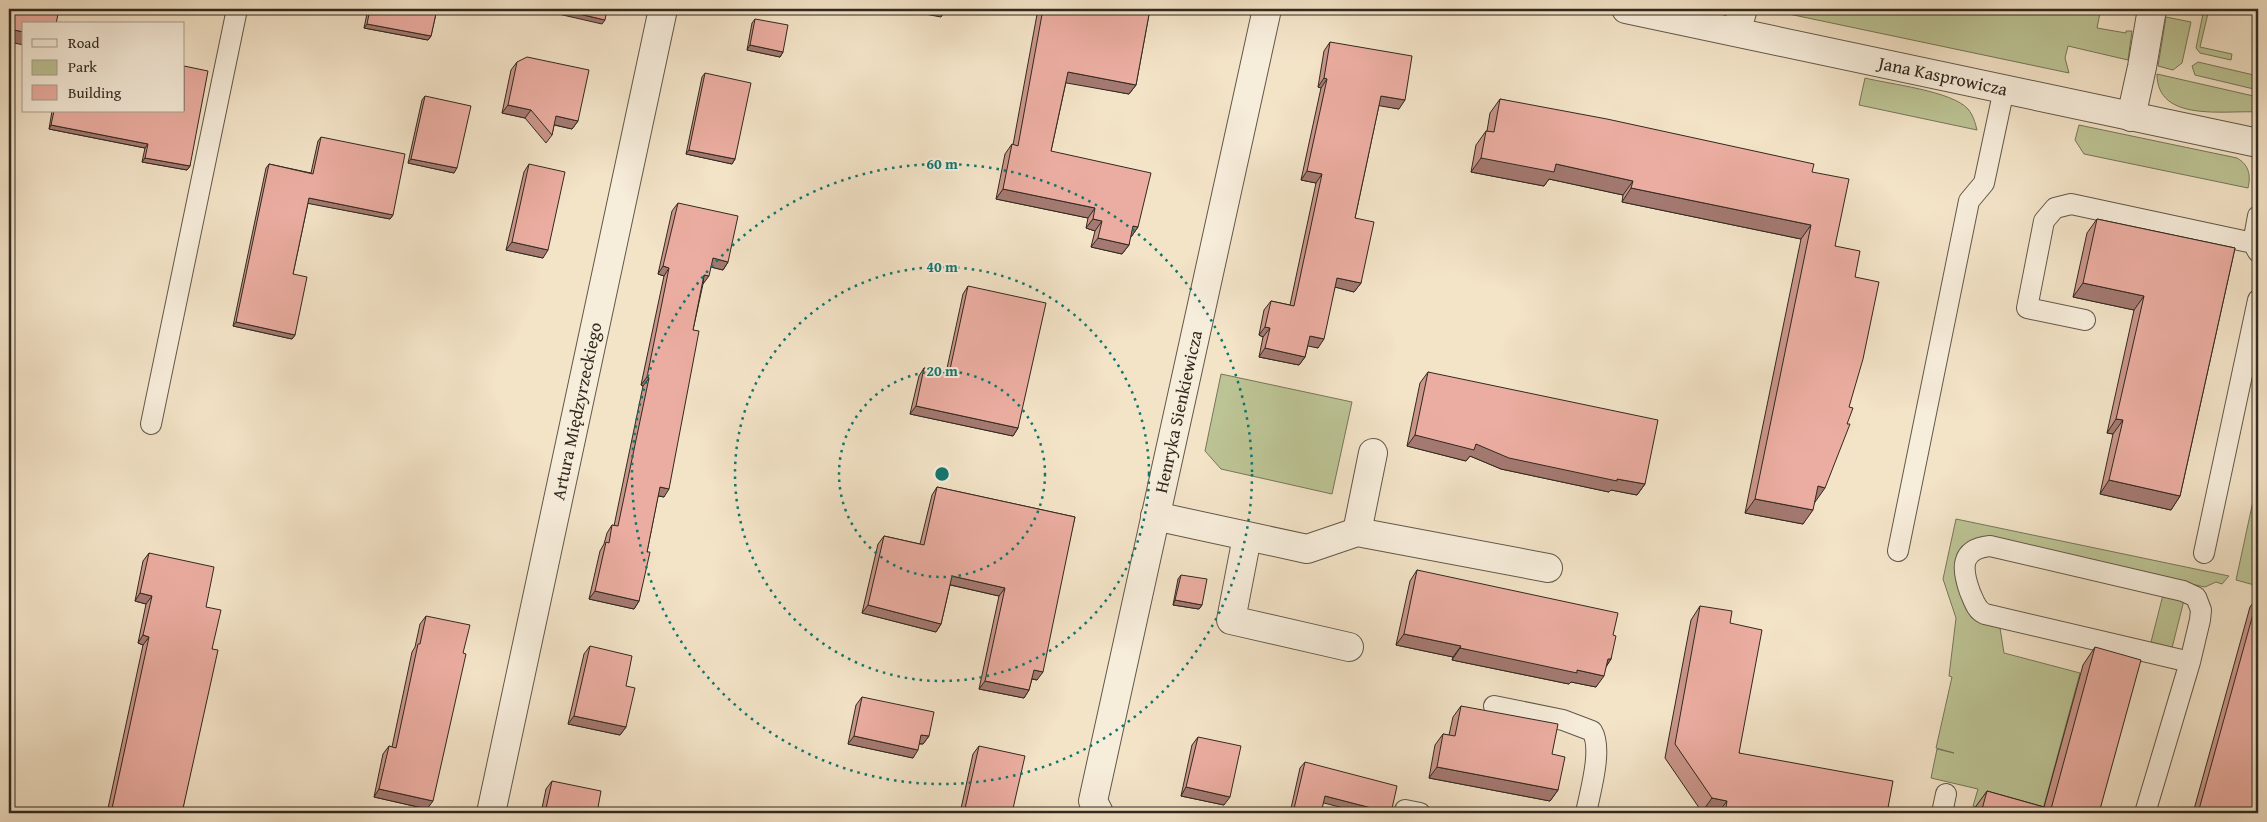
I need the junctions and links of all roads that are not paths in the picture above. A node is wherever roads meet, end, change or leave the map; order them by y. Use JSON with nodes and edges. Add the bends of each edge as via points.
{"nodes":[{"id":1,"x":238,"y":9,"type":"edge"},
{"id":2,"x":663,"y":9,"type":"edge"},
{"id":3,"x":1267,"y":9,"type":"edge"},
{"id":4,"x":1626,"y":9,"type":"edge"},
{"id":5,"x":2152,"y":9,"type":"edge"},
{"id":6,"x":1740,"y":20,"type":"edge"},
{"id":7,"x":2004,"y":89,"type":"junction"},
{"id":8,"x":2131,"y":117,"type":"junction"},
{"id":9,"x":2258,"y":143,"type":"edge"},
{"id":10,"x":2258,"y":216,"type":"edge"},
{"id":11,"x":2256,"y":247,"type":"edge"},
{"id":12,"x":2258,"y":300,"type":"edge"},
{"id":13,"x":2085,"y":320,"type":"dead end"},
{"id":14,"x":151,"y":424,"type":"dead end"},
{"id":15,"x":1373,"y":453,"type":"dead end"},
{"id":16,"x":1155,"y":516,"type":"junction"},
{"id":17,"x":1357,"y":532,"type":"junction"},
{"id":18,"x":1247,"y":537,"type":"junction"},
{"id":19,"x":1898,"y":550,"type":"dead end"},
{"id":20,"x":2204,"y":553,"type":"dead end"},
{"id":21,"x":1548,"y":568,"type":"dead end"},
{"id":22,"x":1349,"y":646,"type":"dead end"},
{"id":23,"x":2190,"y":662,"type":"junction"},
{"id":24,"x":1494,"y":706,"type":"dead end"},
{"id":25,"x":1946,"y":794,"type":"dead end"},
{"id":26,"x":491,"y":813,"type":"edge"},
{"id":27,"x":1099,"y":813,"type":"edge"},
{"id":28,"x":1586,"y":813,"type":"edge"},
{"id":29,"x":1942,"y":813,"type":"edge"},
{"id":30,"x":2145,"y":813,"type":"edge"}],
"edges":[{"from":1,"to":14,"type":"lane"},
{"from":2,"to":26,"type":"street","name":"Artura Międzyrzeckiego"},
{"from":3,"to":16,"type":"street","name":"Henryka Sienkiewicza"},
{"from":4,"to":6,"type":"street","name":"Jana Kasprowicza"},
{"from":5,"to":8,"type":"street"},
{"from":6,"to":7,"type":"street","name":"Jana Kasprowicza"},
{"from":7,"to":8,"type":"street","name":"Jana Kasprowicza"},
{"from":7,"to":19,"type":"lane","via":[[1984,183],[1969,201]]},
{"from":8,"to":9,"type":"street","name":"Jana Kasprowicza"},
{"from":10,"to":11,"type":"lane"},
{"from":11,"to":13,"type":"lane","via":[[2071,204],[2055,208],[2044,221],[2027,308]]},
{"from":12,"to":20,"type":"lane"},
{"from":15,"to":17,"type":"street"},
{"from":16,"to":18,"type":"street"},
{"from":16,"to":27,"type":"street","name":"Henryka Sienkiewicza","via":[[1093,801]]},
{"from":17,"to":18,"type":"street","via":[[1306,549]]},
{"from":17,"to":21,"type":"street"},
{"from":18,"to":22,"type":"street","via":[[1231,620]]},
{"from":23,"to":23,"type":"lane","via":[[2201,610],[2196,597],[2189,593],[1990,546],[1969,554],[1966,560],[1964,575],[1977,609],[1985,614]]},
{"from":23,"to":30,"type":"lane"},
{"from":24,"to":28,"type":"lane","via":[[1563,720],[1592,730],[1597,743]]},
{"from":25,"to":29,"type":"lane"}]}
